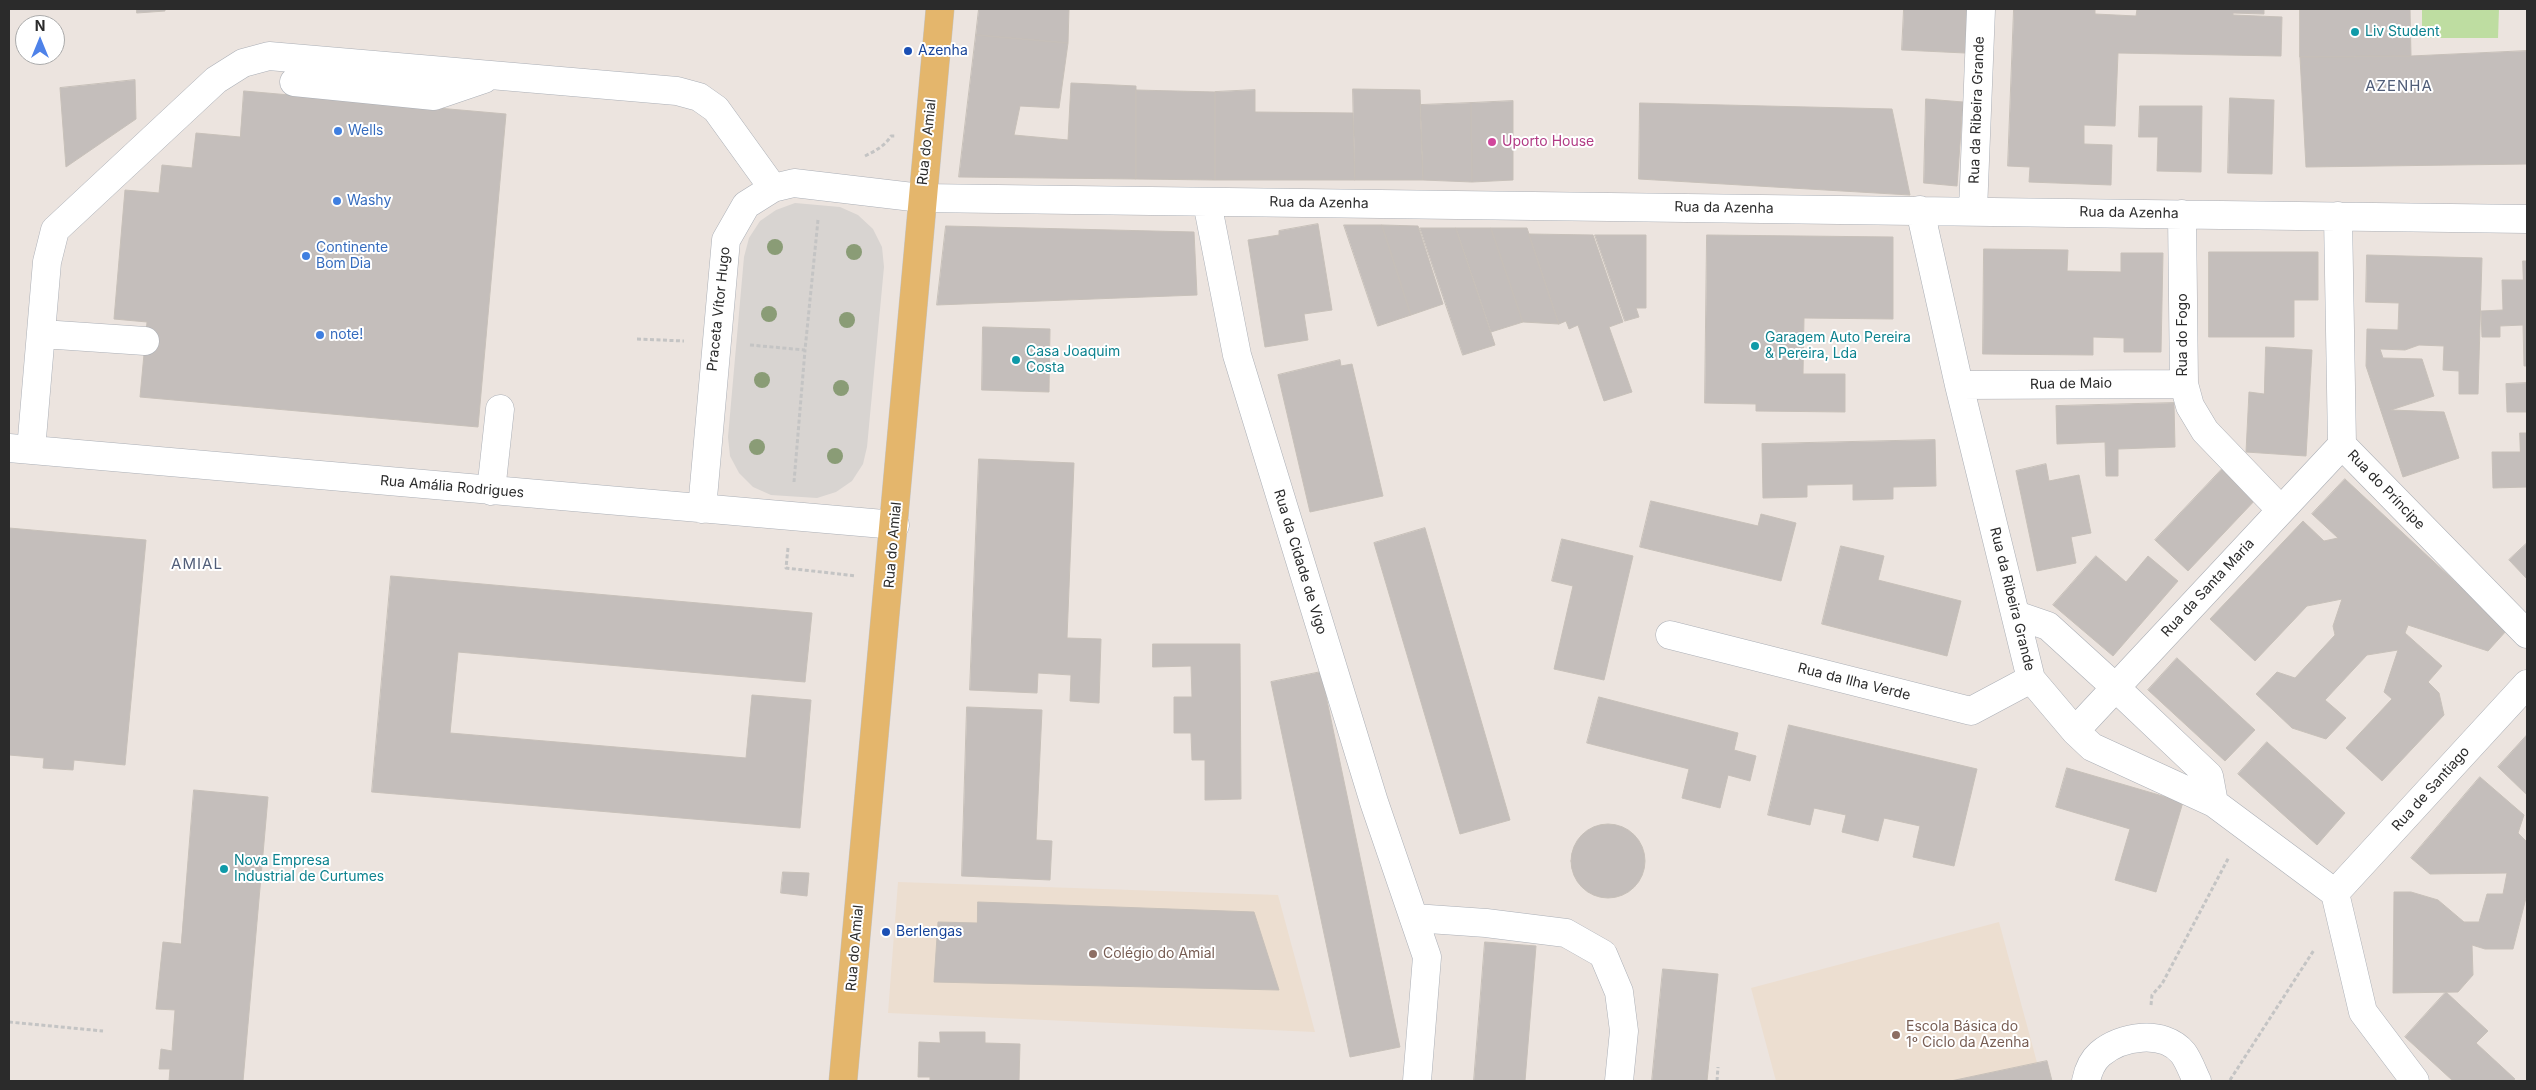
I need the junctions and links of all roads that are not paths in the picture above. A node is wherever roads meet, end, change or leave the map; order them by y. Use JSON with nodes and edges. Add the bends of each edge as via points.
{"nodes":[{"id":1,"x":940,"y":9,"type":"edge"},
{"id":2,"x":1981,"y":9,"type":"edge"},
{"id":3,"x":495,"y":76,"type":"junction"},
{"id":4,"x":294,"y":82,"type":"dead end"},
{"id":5,"x":773,"y":188,"type":"junction"},
{"id":6,"x":921,"y":198,"type":"junction"},
{"id":7,"x":1207,"y":202,"type":"junction"},
{"id":8,"x":1920,"y":210,"type":"junction"},
{"id":9,"x":1973,"y":211,"type":"junction"},
{"id":10,"x":2182,"y":214,"type":"junction"},
{"id":11,"x":2338,"y":216,"type":"junction"},
{"id":12,"x":2527,"y":219,"type":"edge"},
{"id":13,"x":42,"y":334,"type":"junction"},
{"id":14,"x":145,"y":341,"type":"dead end"},
{"id":15,"x":2184,"y":384,"type":"junction"},
{"id":16,"x":1959,"y":386,"type":"junction"},
{"id":17,"x":500,"y":409,"type":"dead end"},
{"id":18,"x":2342,"y":445,"type":"junction"},
{"id":19,"x":20,"y":449,"type":"edge"},
{"id":20,"x":491,"y":491,"type":"junction"},
{"id":21,"x":702,"y":509,"type":"junction"},
{"id":22,"x":2281,"y":510,"type":"junction"},
{"id":23,"x":895,"y":525,"type":"junction"},
{"id":24,"x":2016,"y":615,"type":"junction"},
{"id":25,"x":2527,"y":634,"type":"edge"},
{"id":26,"x":1670,"y":635,"type":"dead end"},
{"id":27,"x":2031,"y":679,"type":"junction"},
{"id":28,"x":2527,"y":684,"type":"edge"},
{"id":29,"x":2116,"y":688,"type":"junction"},
{"id":30,"x":2075,"y":732,"type":"junction"},
{"id":31,"x":2214,"y":803,"type":"junction"},
{"id":32,"x":2337,"y":902,"type":"junction"},
{"id":33,"x":1414,"y":918,"type":"junction"},
{"id":34,"x":843,"y":1081,"type":"edge"},
{"id":35,"x":1417,"y":1081,"type":"edge"},
{"id":36,"x":1619,"y":1081,"type":"edge"},
{"id":37,"x":2086,"y":1081,"type":"edge"},
{"id":38,"x":2197,"y":1081,"type":"edge"},
{"id":39,"x":2415,"y":1081,"type":"edge"}],
"edges":[{"from":1,"to":6,"type":"main road","name":"Rua do Amial"},
{"from":2,"to":9,"type":"street","name":"Rua da Ribeira Grande"},
{"from":3,"to":4,"type":"street","via":[[434,96]]},
{"from":3,"to":5,"type":"street","via":[[677,92],[699,97],[716,109]]},
{"from":3,"to":13,"type":"street","via":[[269,56],[243,63],[216,80],[55,230],[47,262]]},
{"from":5,"to":6,"type":"street","name":"Praceta Vítor Hugo","via":[[794,183]]},
{"from":5,"to":21,"type":"street","name":"Praceta Vítor Hugo","via":[[746,205],[726,240]]},
{"from":6,"to":7,"type":"street","name":"Rua da Azenha"},
{"from":6,"to":23,"type":"main road","name":"Rua do Amial"},
{"from":7,"to":8,"type":"street","name":"Rua da Azenha"},
{"from":7,"to":33,"type":"street","name":"Rua da Cidade de Vigo","via":[[1237,356],[1374,802]]},
{"from":8,"to":9,"type":"street","name":"Rua da Azenha"},
{"from":8,"to":16,"type":"street","name":"Rua da Ribeira Grande"},
{"from":9,"to":10,"type":"street","name":"Rua da Azenha"},
{"from":10,"to":11,"type":"street","name":"Rua da Azenha"},
{"from":10,"to":15,"type":"street","name":"Rua do Fogo"},
{"from":11,"to":12,"type":"street","name":"Rua da Azenha"},
{"from":11,"to":18,"type":"street","name":"Rua do Príncipe"},
{"from":13,"to":14,"type":"street"},
{"from":13,"to":19,"type":"street"},
{"from":15,"to":16,"type":"street","name":"Rua de Maio"},
{"from":15,"to":22,"type":"street","name":"Rua do Fogo","via":[[2190,406],[2205,431]]},
{"from":16,"to":24,"type":"street","name":"Rua da Ribeira Grande"},
{"from":17,"to":20,"type":"street"},
{"from":18,"to":22,"type":"street","name":"Rua da Santa Maria"},
{"from":18,"to":25,"type":"street","name":"Rua do Príncipe"},
{"from":19,"to":20,"type":"street","name":"Rua Amália Rodrigues"},
{"from":20,"to":21,"type":"street","name":"Rua Amália Rodrigues"},
{"from":21,"to":23,"type":"street","name":"Rua Amália Rodrigues"},
{"from":22,"to":29,"type":"street","name":"Rua da Santa Maria"},
{"from":23,"to":34,"type":"main road","name":"Rua do Amial"},
{"from":24,"to":27,"type":"street","name":"Rua da Ribeira Grande"},
{"from":24,"to":29,"type":"street","via":[[2048,626]]},
{"from":26,"to":27,"type":"street","name":"Rua da Ilha Verde","via":[[1970,712]]},
{"from":27,"to":30,"type":"street","name":"Rua da Ribeira Grande"},
{"from":28,"to":32,"type":"street","name":"Rua de Santiago"},
{"from":29,"to":30,"type":"street","name":"Rua da Santa Maria"},
{"from":29,"to":31,"type":"street","via":[[2209,776]]},
{"from":30,"to":31,"type":"street","name":"Rua da Ribeira Grande","via":[[2092,747]]},
{"from":31,"to":32,"type":"street","name":"Rua da Ribeira Grande"},
{"from":32,"to":39,"type":"street","via":[[2363,1012]]},
{"from":33,"to":35,"type":"street","name":"Rua da Cidade de Vigo","via":[[1427,957]]},
{"from":33,"to":36,"type":"street","via":[[1566,933],[1603,954],[1619,992],[1624,1030]]},
{"from":37,"to":38,"type":"street","via":[[2089,1069],[2100,1054],[2128,1039],[2148,1037],[2164,1041],[2182,1052]]}]}
